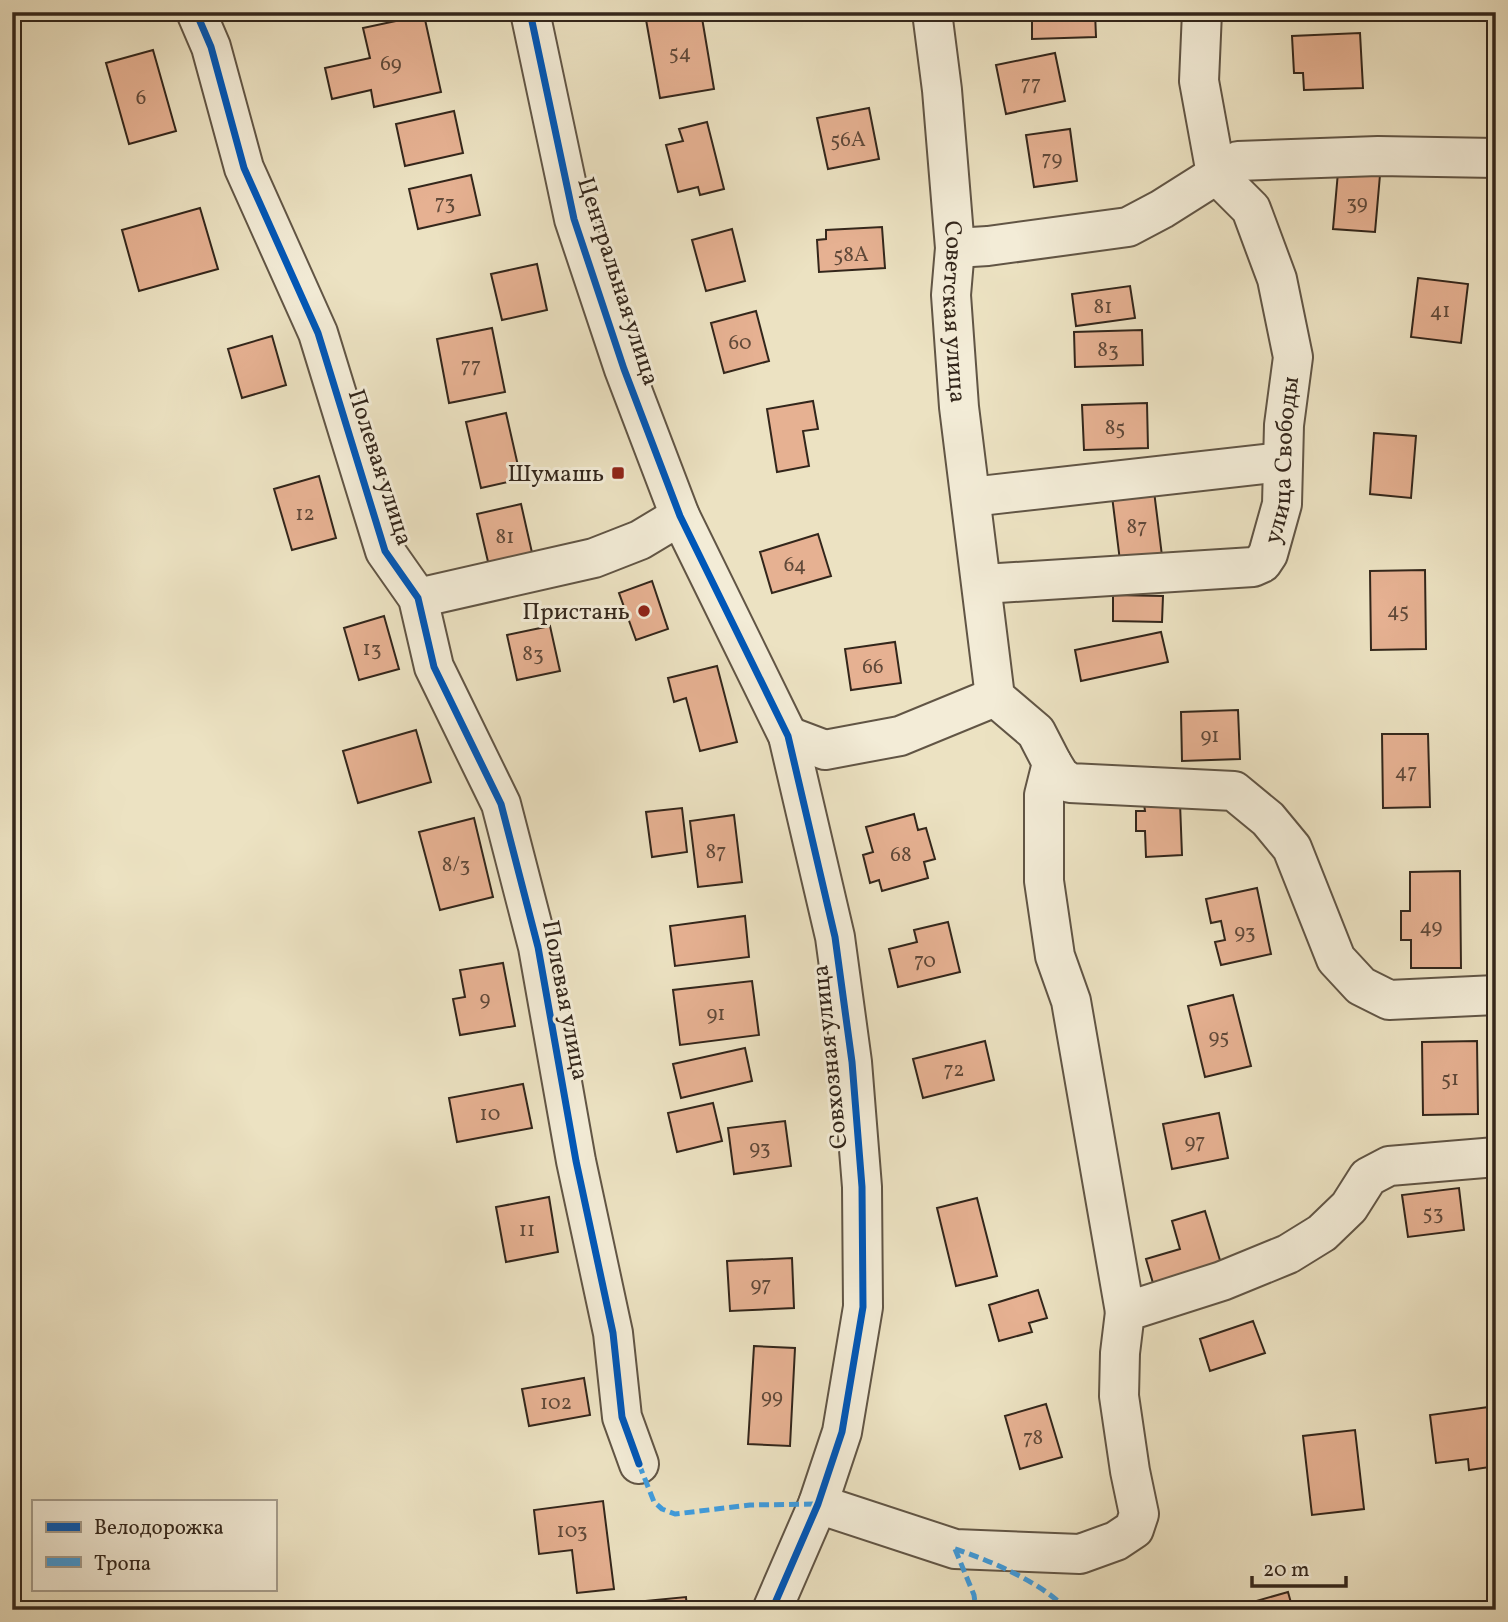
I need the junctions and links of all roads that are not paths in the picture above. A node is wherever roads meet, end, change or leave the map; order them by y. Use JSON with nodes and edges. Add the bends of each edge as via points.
{"nodes":[{"id":1,"x":195,"y":12,"type":"edge"},
{"id":2,"x":530,"y":12,"type":"edge"},
{"id":3,"x":932,"y":12,"type":"edge"},
{"id":4,"x":1202,"y":12,"type":"edge"},
{"id":5,"x":1496,"y":158,"type":"edge"},
{"id":6,"x":1216,"y":174,"type":"junction"},
{"id":7,"x":955,"y":248,"type":"junction"},
{"id":8,"x":1283,"y":462,"type":"junction"},
{"id":9,"x":971,"y":497,"type":"junction"},
{"id":10,"x":680,"y":516,"type":"junction"},
{"id":11,"x":418,"y":598,"type":"junction"},
{"id":12,"x":984,"y":598,"type":"junction"},
{"id":13,"x":995,"y":697,"type":"junction"},
{"id":14,"x":788,"y":736,"type":"junction"},
{"id":15,"x":1052,"y":763,"type":"junction"},
{"id":16,"x":1496,"y":995,"type":"edge"},
{"id":17,"x":1496,"y":1157,"type":"edge"},
{"id":18,"x":1125,"y":1312,"type":"junction"},
{"id":19,"x":639,"y":1464,"type":"dead end"},
{"id":20,"x":818,"y":1504,"type":"junction"},
{"id":21,"x":772,"y":1610,"type":"edge"}],
"edges":[{"from":1,"to":11,"type":"street","name":"Полевая улица","via":[[211,47],[244,168],[318,333],[385,551]]},
{"from":2,"to":10,"type":"street","name":"Центральная улица","via":[[574,219]]},
{"from":3,"to":7,"type":"street","name":"Советская улица"},
{"from":4,"to":6,"type":"street","via":[[1199,81]]},
{"from":5,"to":6,"type":"street","via":[[1259,159],[1238,161]]},
{"from":6,"to":7,"type":"street","via":[[1128,226]]},
{"from":6,"to":8,"type":"street","name":"улица Свободы","via":[[1251,209],[1278,279],[1293,357]]},
{"from":7,"to":9,"type":"street","name":"Советская улица","via":[[951,295]]},
{"from":8,"to":9,"type":"street"},
{"from":8,"to":12,"type":"street","name":"улица Свободы","via":[[1282,505],[1268,554],[1253,568]]},
{"from":9,"to":12,"type":"street","name":"Советская улица"},
{"from":10,"to":11,"type":"street","via":[[640,540],[594,558]]},
{"from":10,"to":14,"type":"street","name":"Совхозная улица"},
{"from":11,"to":19,"type":"street","name":"Полевая улица","via":[[434,667],[502,804],[538,947],[576,1161],[613,1333],[622,1417]]},
{"from":12,"to":13,"type":"street","name":"Советская улица"},
{"from":13,"to":14,"type":"street","via":[[900,736],[825,750]]},
{"from":13,"to":15,"type":"street","via":[[1036,732]]},
{"from":14,"to":20,"type":"street","name":"Совхозная улица","via":[[835,937],[862,1187],[863,1307],[842,1432]]},
{"from":15,"to":16,"type":"street","via":[[1070,783],[1234,791],[1268,818],[1292,848],[1336,959],[1360,986],[1389,1000]]},
{"from":15,"to":18,"type":"street","via":[[1044,795],[1044,881],[1055,956],[1071,1001]]},
{"from":17,"to":18,"type":"street","via":[[1389,1166],[1368,1177],[1349,1207],[1322,1233],[1288,1254]]},
{"from":18,"to":20,"type":"street","via":[[1119,1396],[1139,1514],[1134,1529],[1116,1541],[1080,1554],[955,1549]]},
{"from":20,"to":21,"type":"street","name":"Совхозная улица"}]}
